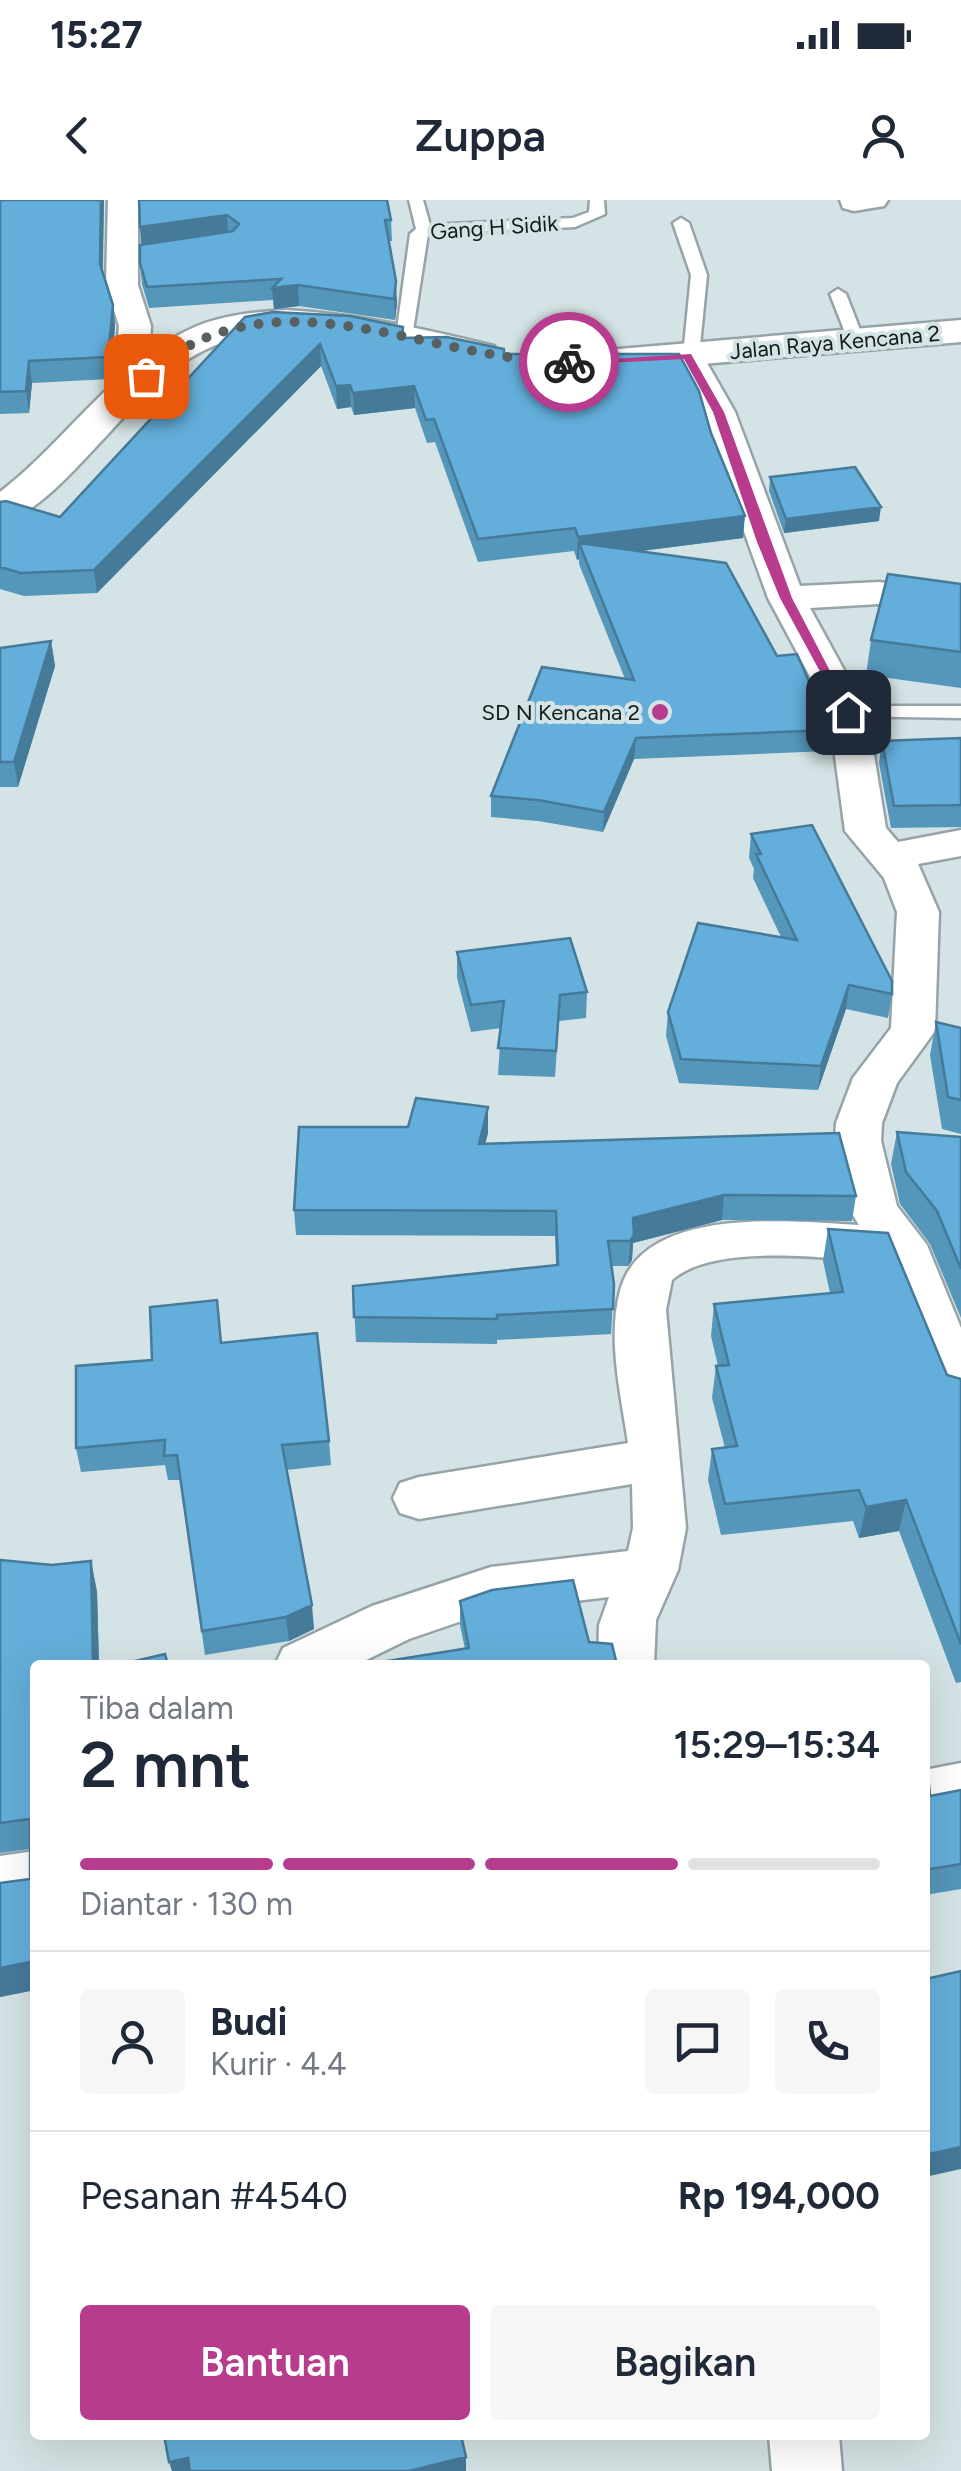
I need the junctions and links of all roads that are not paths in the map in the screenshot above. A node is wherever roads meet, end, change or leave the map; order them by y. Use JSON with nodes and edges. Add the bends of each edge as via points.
{"nodes":[{"id":1,"x":122,"y":200,"type":"edge"},
{"id":2,"x":416,"y":200,"type":"edge"},
{"id":3,"x":597,"y":200,"type":"edge"},
{"id":4,"x":681,"y":223,"type":"dead end"},
{"id":5,"x":424,"y":230,"type":"junction"},
{"id":6,"x":838,"y":294,"type":"dead end"},
{"id":7,"x":961,"y":330,"type":"edge"},
{"id":8,"x":404,"y":336,"type":"junction"},
{"id":9,"x":856,"y":340,"type":"junction"},
{"id":10,"x":689,"y":356,"type":"junction"},
{"id":11,"x":521,"y":360,"type":"edge"},
{"id":12,"x":582,"y":362,"type":"edge"},
{"id":13,"x":130,"y":391,"type":"junction"},
{"id":14,"x":0,"y":511,"type":"edge"},
{"id":15,"x":786,"y":598,"type":"junction"},
{"id":16,"x":961,"y":605,"type":"edge"},
{"id":17,"x":848,"y":712,"type":"junction"},
{"id":18,"x":961,"y":712,"type":"edge"},
{"id":19,"x":961,"y":843,"type":"edge"},
{"id":20,"x":888,"y":857,"type":"junction"},
{"id":21,"x":914,"y":1031,"type":"junction"},
{"id":22,"x":961,"y":1042,"type":"edge"},
{"id":23,"x":858,"y":1141,"type":"junction"},
{"id":24,"x":910,"y":1146,"type":"edge"},
{"id":25,"x":903,"y":1245,"type":"junction"},
{"id":26,"x":961,"y":1391,"type":"edge"},
{"id":27,"x":656,"y":1459,"type":"junction"},
{"id":28,"x":419,"y":1498,"type":"dead end"},
{"id":29,"x":650,"y":1570,"type":"junction"},
{"id":30,"x":313,"y":1660,"type":"edge"},
{"id":31,"x":626,"y":1660,"type":"edge"},
{"id":32,"x":961,"y":1788,"type":"edge"},
{"id":33,"x":930,"y":1794,"type":"edge"},
{"id":34,"x":30,"y":1879,"type":"edge"},
{"id":35,"x":0,"y":1883,"type":"edge"},
{"id":36,"x":804,"y":2440,"type":"edge"},
{"id":37,"x":807,"y":2471,"type":"edge"}],
"edges":[{"from":1,"to":13,"type":"street","via":[[131,258],[122,285],[135,326]]},
{"from":2,"to":5,"type":"lane"},
{"from":3,"to":5,"type":"lane","name":"Gang H Sidik","via":[[597,214],[575,222]]},
{"from":4,"to":10,"type":"lane","via":[[699,275]]},
{"from":5,"to":8,"type":"lane","name":"Gang H Sidik","via":[[418,234]]},
{"from":6,"to":9,"type":"lane"},
{"from":7,"to":9,"type":"street","name":"Jalan Raya Kencana 2"},
{"from":8,"to":11,"type":"street"},
{"from":8,"to":13,"type":"street","via":[[301,321],[239,326],[194,340]]},
{"from":9,"to":10,"type":"street","name":"Jalan Raya Kencana 2"},
{"from":10,"to":12,"type":"street","name":"Jalan Raya Kencana 2"},
{"from":10,"to":15,"type":"street","via":[[718,412]]},
{"from":13,"to":14,"type":"street"},
{"from":15,"to":16,"type":"street","via":[[866,592]]},
{"from":15,"to":17,"type":"street"},
{"from":17,"to":18,"type":"lane"},
{"from":17,"to":20,"type":"street","via":[[866,832]]},
{"from":19,"to":20,"type":"street"},
{"from":20,"to":21,"type":"street","via":[[908,883],[918,912]]},
{"from":21,"to":22,"type":"street"},
{"from":21,"to":23,"type":"street","via":[[876,1078]]},
{"from":23,"to":24,"type":"street"},
{"from":23,"to":25,"type":"street","via":[[876,1212]]},
{"from":25,"to":26,"type":"street"},
{"from":25,"to":27,"type":"street","via":[[715,1242],[657,1266],[641,1313]]},
{"from":27,"to":28,"type":"street"},
{"from":27,"to":29,"type":"street","via":[[660,1538]]},
{"from":29,"to":30,"type":"street","via":[[490,1589],[392,1622]]},
{"from":29,"to":31,"type":"street","via":[[628,1621]]},
{"from":32,"to":33,"type":"street"},
{"from":34,"to":35,"type":"street"},
{"from":36,"to":37,"type":"street"}]}
